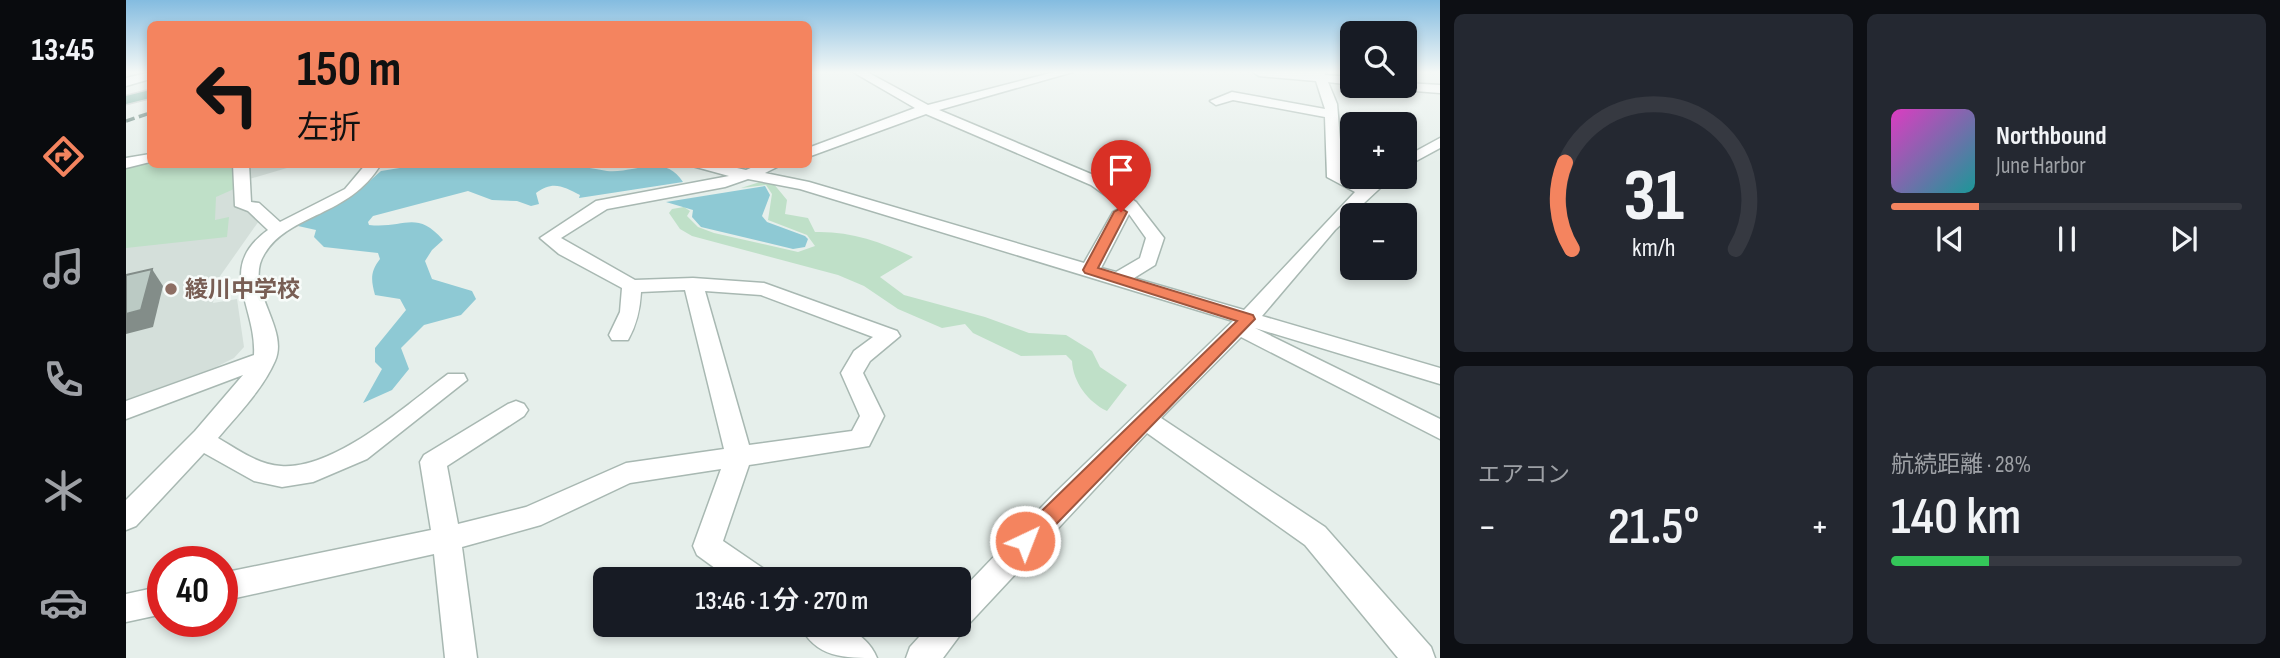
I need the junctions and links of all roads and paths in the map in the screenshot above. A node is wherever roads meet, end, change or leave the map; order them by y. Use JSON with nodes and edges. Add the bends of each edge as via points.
{"nodes":[{"id":1,"x":915,"y":103,"type":"edge"},
{"id":2,"x":950,"y":103,"type":"edge"},
{"id":3,"x":1269,"y":103,"type":"edge"},
{"id":4,"x":1328,"y":103,"type":"edge"},
{"id":5,"x":926,"y":109,"type":"junction"},
{"id":6,"x":1331,"y":114,"type":"junction"},
{"id":7,"x":1440,"y":142,"type":"edge"},
{"id":8,"x":812,"y":152,"type":"edge"},
{"id":9,"x":1417,"y":156,"type":"edge"},
{"id":10,"x":147,"y":159,"type":"edge"},
{"id":11,"x":126,"y":163,"type":"edge"},
{"id":12,"x":241,"y":168,"type":"edge"},
{"id":13,"x":372,"y":168,"type":"edge"},
{"id":14,"x":712,"y":168,"type":"edge"},
{"id":15,"x":766,"y":168,"type":"edge"},
{"id":16,"x":748,"y":175,"type":"junction"},
{"id":17,"x":1340,"y":178,"type":"edge"},
{"id":18,"x":1369,"y":189,"type":"edge"},
{"id":19,"x":1121,"y":212,"type":"dead end"},
{"id":20,"x":280,"y":231,"type":"junction"},
{"id":21,"x":1090,"y":270,"type":"junction"},
{"id":22,"x":1118,"y":278,"type":"junction"},
{"id":23,"x":693,"y":284,"type":"junction"},
{"id":24,"x":632,"y":286,"type":"junction"},
{"id":25,"x":1242,"y":323,"type":"junction"},
{"id":26,"x":620,"y":335,"type":"dead end"},
{"id":27,"x":265,"y":359,"type":"junction"},
{"id":28,"x":1440,"y":376,"type":"edge"},
{"id":29,"x":456,"y":380,"type":"dead end"},
{"id":30,"x":516,"y":410,"type":"dead end"},
{"id":31,"x":126,"y":411,"type":"edge"},
{"id":32,"x":1146,"y":420,"type":"junction"},
{"id":33,"x":1440,"y":430,"type":"edge"},
{"id":34,"x":200,"y":439,"type":"junction"},
{"id":35,"x":738,"y":456,"type":"junction"},
{"id":36,"x":126,"y":518,"type":"edge"},
{"id":37,"x":447,"y":539,"type":"junction"},
{"id":38,"x":736,"y":567,"type":"edge"},
{"id":39,"x":238,"y":584,"type":"edge"},
{"id":40,"x":971,"y":602,"type":"edge"},
{"id":41,"x":147,"y":603,"type":"edge"},
{"id":42,"x":126,"y":608,"type":"edge"},
{"id":43,"x":832,"y":637,"type":"edge"},
{"id":44,"x":940,"y":637,"type":"edge"},
{"id":45,"x":461,"y":658,"type":"edge"},
{"id":46,"x":861,"y":658,"type":"edge"},
{"id":47,"x":922,"y":658,"type":"edge"},
{"id":48,"x":1419,"y":658,"type":"edge"}],
"edges":[{"from":1,"to":5,"type":"street"},
{"from":2,"to":5,"type":"street"},
{"from":3,"to":6,"type":"street"},
{"from":4,"to":6,"type":"street"},
{"from":5,"to":8,"type":"street"},
{"from":5,"to":22,"type":"street","via":[[1117,194],[1156,238],[1149,261]]},
{"from":6,"to":17,"type":"street","via":[[1335,177]]},
{"from":7,"to":9,"type":"street"},
{"from":10,"to":11,"type":"street"},
{"from":12,"to":20,"type":"street","via":[[243,206],[253,207]]},
{"from":13,"to":20,"type":"street","via":[[339,198]]},
{"from":14,"to":16,"type":"street"},
{"from":15,"to":16,"type":"street"},
{"from":16,"to":21,"type":"street","via":[[803,185]]},
{"from":16,"to":24,"type":"street","via":[[602,205],[549,238]]},
{"from":18,"to":25,"type":"street"},
{"from":19,"to":21,"type":"street"},
{"from":20,"to":27,"type":"street","via":[[256,252],[248,275],[264,324]]},
{"from":21,"to":22,"type":"street"},
{"from":22,"to":25,"type":"street"},
{"from":23,"to":24,"type":"street"},
{"from":23,"to":35,"type":"street"},
{"from":23,"to":35,"type":"street","via":[[764,289],[889,337],[862,356],[852,373],[872,416],[860,439]]},
{"from":24,"to":26,"type":"street","via":[[630,312]]},
{"from":25,"to":28,"type":"street"},
{"from":25,"to":32,"type":"street"},
{"from":25,"to":33,"type":"street"},
{"from":27,"to":31,"type":"street"},
{"from":27,"to":34,"type":"street","via":[[246,389]]},
{"from":29,"to":34,"type":"street","via":[[358,452],[313,472],[282,477],[254,471]]},
{"from":30,"to":37,"type":"street","via":[[433,463]]},
{"from":32,"to":40,"type":"street"},
{"from":32,"to":48,"type":"street","via":[[1315,536]]},
{"from":34,"to":36,"type":"street"},
{"from":35,"to":37,"type":"street","via":[[626,473],[531,517]]},
{"from":35,"to":38,"type":"street","via":[[707,546]]},
{"from":37,"to":39,"type":"street"},
{"from":37,"to":45,"type":"street"},
{"from":41,"to":42,"type":"street"},
{"from":43,"to":46,"type":"street"},
{"from":44,"to":47,"type":"street"}]}
